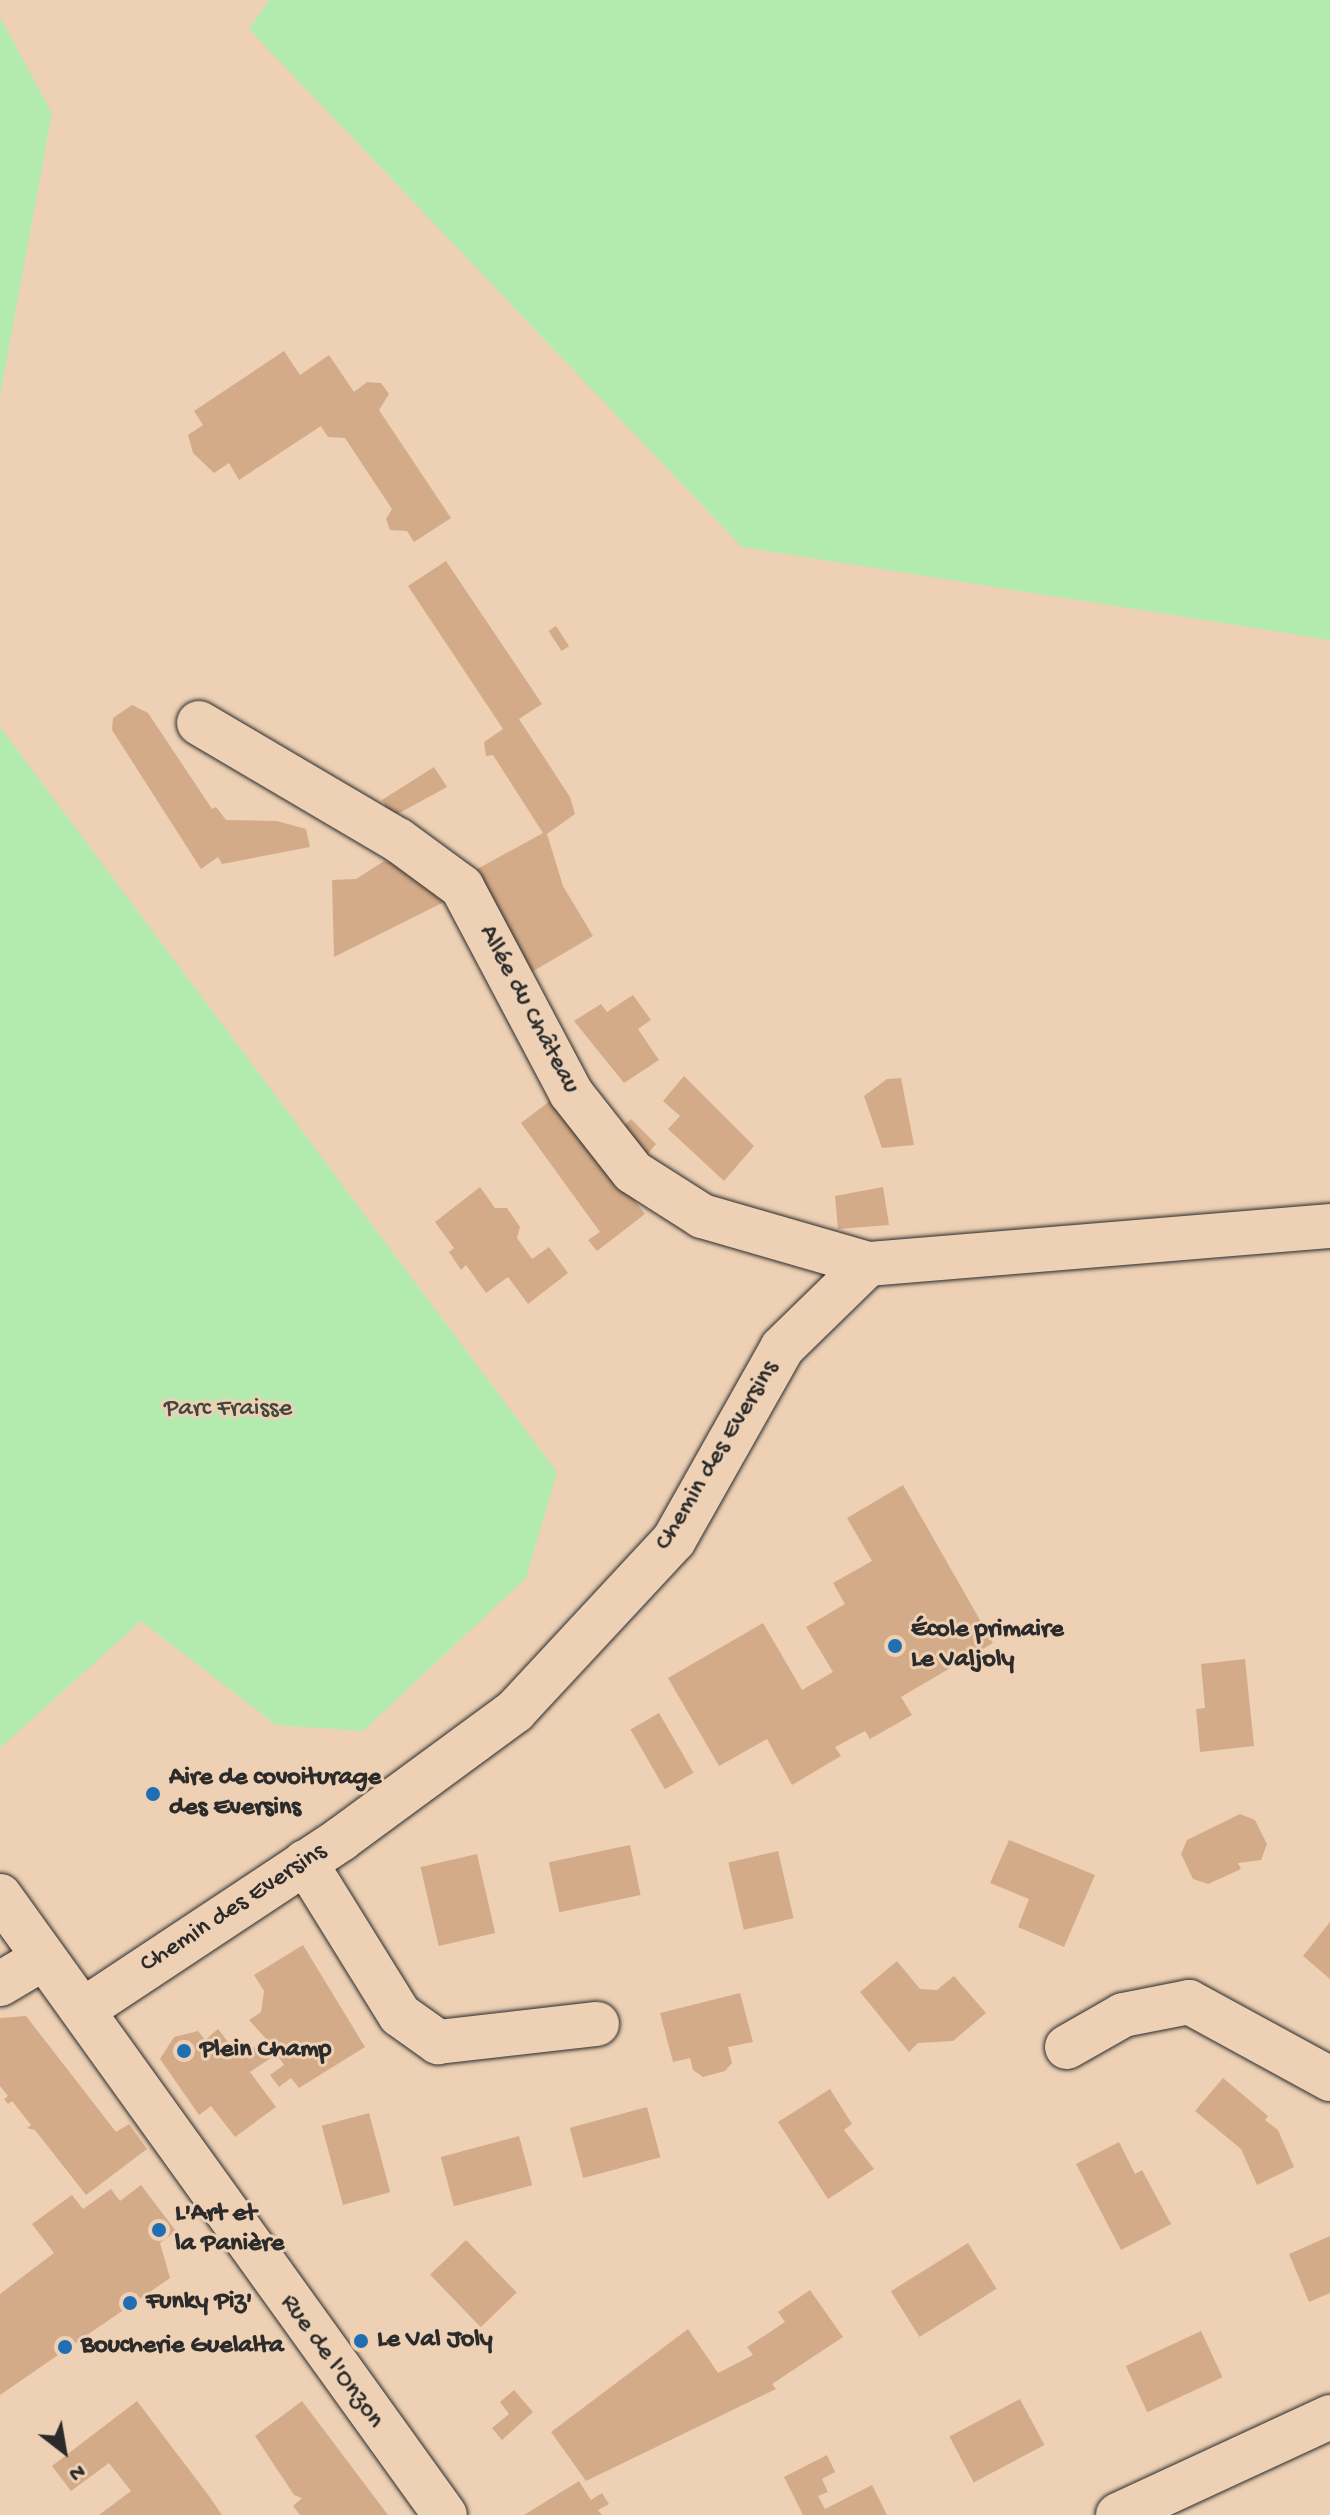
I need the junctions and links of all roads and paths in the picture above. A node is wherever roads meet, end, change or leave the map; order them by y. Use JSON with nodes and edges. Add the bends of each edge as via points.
{"nodes":[{"id":1,"x":199,"y":723,"type":"dead end"},
{"id":2,"x":1330,"y":1226,"type":"edge"},
{"id":3,"x":868,"y":1264,"type":"junction"},
{"id":4,"x":305,"y":1862,"type":"junction"},
{"id":5,"x":0,"y":1896,"type":"edge"},
{"id":6,"x":44,"y":1958,"type":"junction"},
{"id":7,"x":0,"y":1984,"type":"edge"},
{"id":8,"x":83,"y":2010,"type":"junction"},
{"id":9,"x":597,"y":2024,"type":"dead end"},
{"id":10,"x":1067,"y":2047,"type":"dead end"},
{"id":11,"x":1330,"y":2079,"type":"edge"},
{"id":12,"x":1330,"y":2417,"type":"edge"},
{"id":13,"x":445,"y":2515,"type":"edge"},
{"id":14,"x":1118,"y":2515,"type":"edge"}],
"edges":[{"from":1,"to":3,"type":"street","name":"Allée du Château","via":[[398,840],[462,887],[571,1093],[633,1172],[702,1216]]},
{"from":2,"to":3,"type":"street"},
{"from":3,"to":4,"type":"street","name":"Chemin des Eversins","via":[[782,1348],[674,1540],[515,1711]]},
{"from":4,"to":8,"type":"street","name":"Chemin des Eversins"},
{"from":4,"to":9,"type":"street","via":[[400,2015],[438,2042]]},
{"from":5,"to":6,"type":"street","name":"Rue de l'Onzon"},
{"from":6,"to":7,"type":"street"},
{"from":6,"to":8,"type":"street","name":"Rue de l'Onzon"},
{"from":8,"to":13,"type":"street","name":"Rue de l'Onzon","via":[[267,2274]]},
{"from":10,"to":11,"type":"street","via":[[1123,2015],[1189,2002]]},
{"from":12,"to":14,"type":"street"}]}
